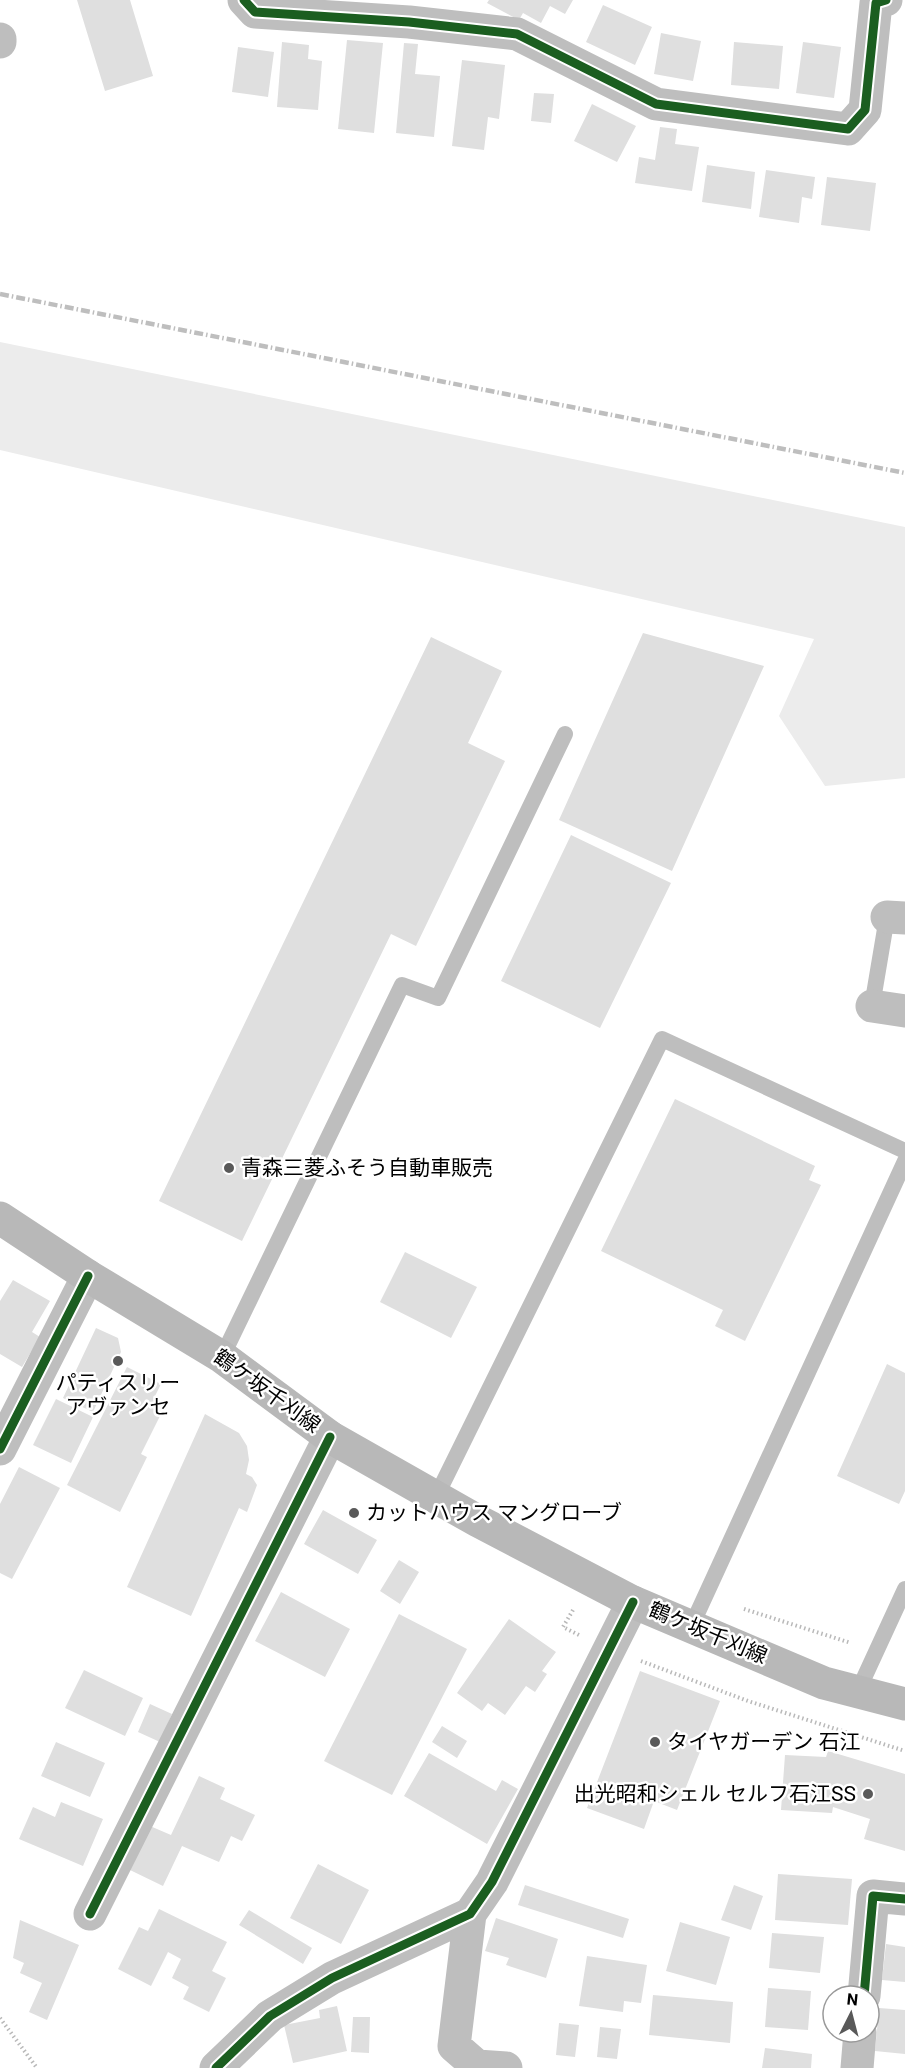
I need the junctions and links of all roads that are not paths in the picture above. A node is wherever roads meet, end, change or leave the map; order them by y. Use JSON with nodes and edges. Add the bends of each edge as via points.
{"nodes":[{"id":1,"x":244,"y":0,"type":"edge"},
{"id":2,"x":886,"y":0,"type":"edge"},
{"id":3,"x":407,"y":11,"type":"edge"},
{"id":4,"x":565,"y":734,"type":"dead end"},
{"id":5,"x":896,"y":917,"type":"edge"},
{"id":6,"x":872,"y":1006,"type":"joint"},
{"id":7,"x":905,"y":1011,"type":"edge"},
{"id":8,"x":905,"y":1151,"type":"edge"},
{"id":9,"x":905,"y":1161,"type":"edge"},
{"id":10,"x":0,"y":1218,"type":"edge"},
{"id":11,"x":88,"y":1276,"type":"junction"},
{"id":12,"x":222,"y":1357,"type":"junction"},
{"id":13,"x":330,"y":1437,"type":"junction"},
{"id":14,"x":0,"y":1449,"type":"edge"},
{"id":15,"x":436,"y":1497,"type":"junction"},
{"id":16,"x":905,"y":1588,"type":"edge"},
{"id":17,"x":633,"y":1602,"type":"junction"},
{"id":18,"x":697,"y":1613,"type":"junction"},
{"id":19,"x":858,"y":1691,"type":"junction"},
{"id":20,"x":905,"y":1704,"type":"edge"},
{"id":21,"x":905,"y":1899,"type":"edge"},
{"id":22,"x":90,"y":1914,"type":"dead end"},
{"id":23,"x":470,"y":1914,"type":"junction"},
{"id":24,"x":865,"y":1984,"type":"edge"},
{"id":25,"x":859,"y":2044,"type":"edge"},
{"id":26,"x":216,"y":2068,"type":"edge"},
{"id":27,"x":507,"y":2068,"type":"edge"},
{"id":28,"x":857,"y":2068,"type":"edge"}],
"edges":[{"from":1,"to":3,"type":"street","via":[[255,12]]},
{"from":2,"to":3,"type":"street","via":[[876,3],[865,110],[848,129],[656,104],[517,34]]},
{"from":4,"to":12,"type":"lane","via":[[438,998],[402,985]]},
{"from":5,"to":6,"type":"lane"},
{"from":6,"to":7,"type":"street"},
{"from":8,"to":15,"type":"lane","via":[[662,1039]]},
{"from":9,"to":18,"type":"lane"},
{"from":10,"to":11,"type":"main road","name":"鶴ケ坂千刈線"},
{"from":11,"to":12,"type":"main road","name":"鶴ケ坂千刈線"},
{"from":11,"to":14,"type":"street"},
{"from":12,"to":13,"type":"main road","name":"鶴ケ坂千刈線"},
{"from":13,"to":15,"type":"main road","name":"鶴ケ坂千刈線"},
{"from":13,"to":22,"type":"street"},
{"from":15,"to":17,"type":"main road","name":"鶴ケ坂千刈線"},
{"from":16,"to":19,"type":"lane"},
{"from":17,"to":18,"type":"main road","name":"鶴ケ坂千刈線"},
{"from":17,"to":23,"type":"street","via":[[492,1882]]},
{"from":18,"to":19,"type":"main road","name":"鶴ケ坂千刈線","via":[[824,1683]]},
{"from":19,"to":20,"type":"main road","name":"鶴ケ坂千刈線"},
{"from":21,"to":24,"type":"street","via":[[873,1896]]},
{"from":23,"to":26,"type":"street","via":[[332,1978],[270,2016]]},
{"from":23,"to":27,"type":"street","via":[[454,2046],[477,2066]]},
{"from":25,"to":28,"type":"street"}]}
